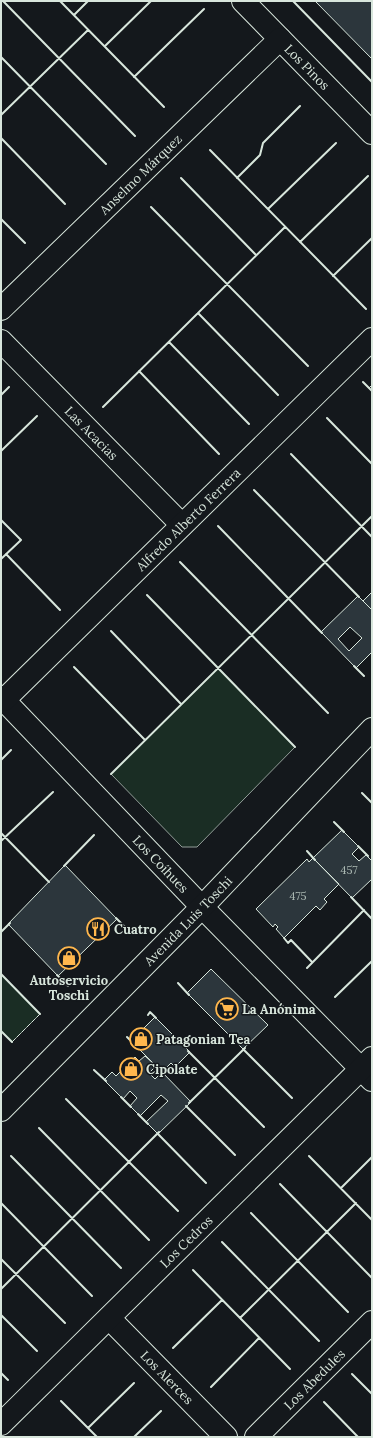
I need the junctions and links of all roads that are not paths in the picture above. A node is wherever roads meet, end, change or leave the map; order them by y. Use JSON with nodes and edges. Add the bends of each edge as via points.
{"nodes":[{"id":1,"x":243,"y":1,"type":"edge"},
{"id":2,"x":280,"y":39,"type":"junction"},
{"id":3,"x":372,"y":133,"type":"edge"},
{"id":4,"x":1,"y":309,"type":"edge"},
{"id":5,"x":372,"y":339,"type":"edge"},
{"id":6,"x":1,"y":341,"type":"edge"},
{"id":7,"x":182,"y":525,"type":"junction"},
{"id":8,"x":2,"y":698,"type":"edge"},
{"id":9,"x":372,"y":729,"type":"edge"},
{"id":10,"x":202,"y":907,"type":"junction"},
{"id":11,"x":368,"y":1069,"type":"edge"},
{"id":12,"x":1,"y":1110,"type":"edge"},
{"id":13,"x":109,"y":1318,"type":"junction"},
{"id":14,"x":372,"y":1322,"type":"edge"},
{"id":15,"x":1,"y":1424,"type":"edge"},
{"id":16,"x":226,"y":1437,"type":"edge"},
{"id":17,"x":256,"y":1437,"type":"edge"}],
"edges":[{"from":1,"to":2,"type":"street","name":"Los Pinos"},
{"from":2,"to":3,"type":"street","name":"Los Pinos"},
{"from":2,"to":4,"type":"street","name":"Anselmo Márquez"},
{"from":5,"to":7,"type":"street","name":"Alfredo Alberto Ferrera"},
{"from":6,"to":7,"type":"street","name":"Las Acacias"},
{"from":7,"to":8,"type":"street","name":"Alfredo Alberto Ferrera"},
{"from":8,"to":10,"type":"street","name":"Los Coíhues"},
{"from":9,"to":10,"type":"street","name":"Avenida Luis Toschi"},
{"from":10,"to":11,"type":"street","name":"Los Coíhues"},
{"from":10,"to":12,"type":"street","name":"Avenida Luis Toschi"},
{"from":11,"to":13,"type":"street","name":"Los Cedros"},
{"from":13,"to":15,"type":"street","name":"Los Cedros"},
{"from":13,"to":16,"type":"street","name":"Los Alerces"},
{"from":14,"to":17,"type":"street","name":"Los Abedules"}]}
